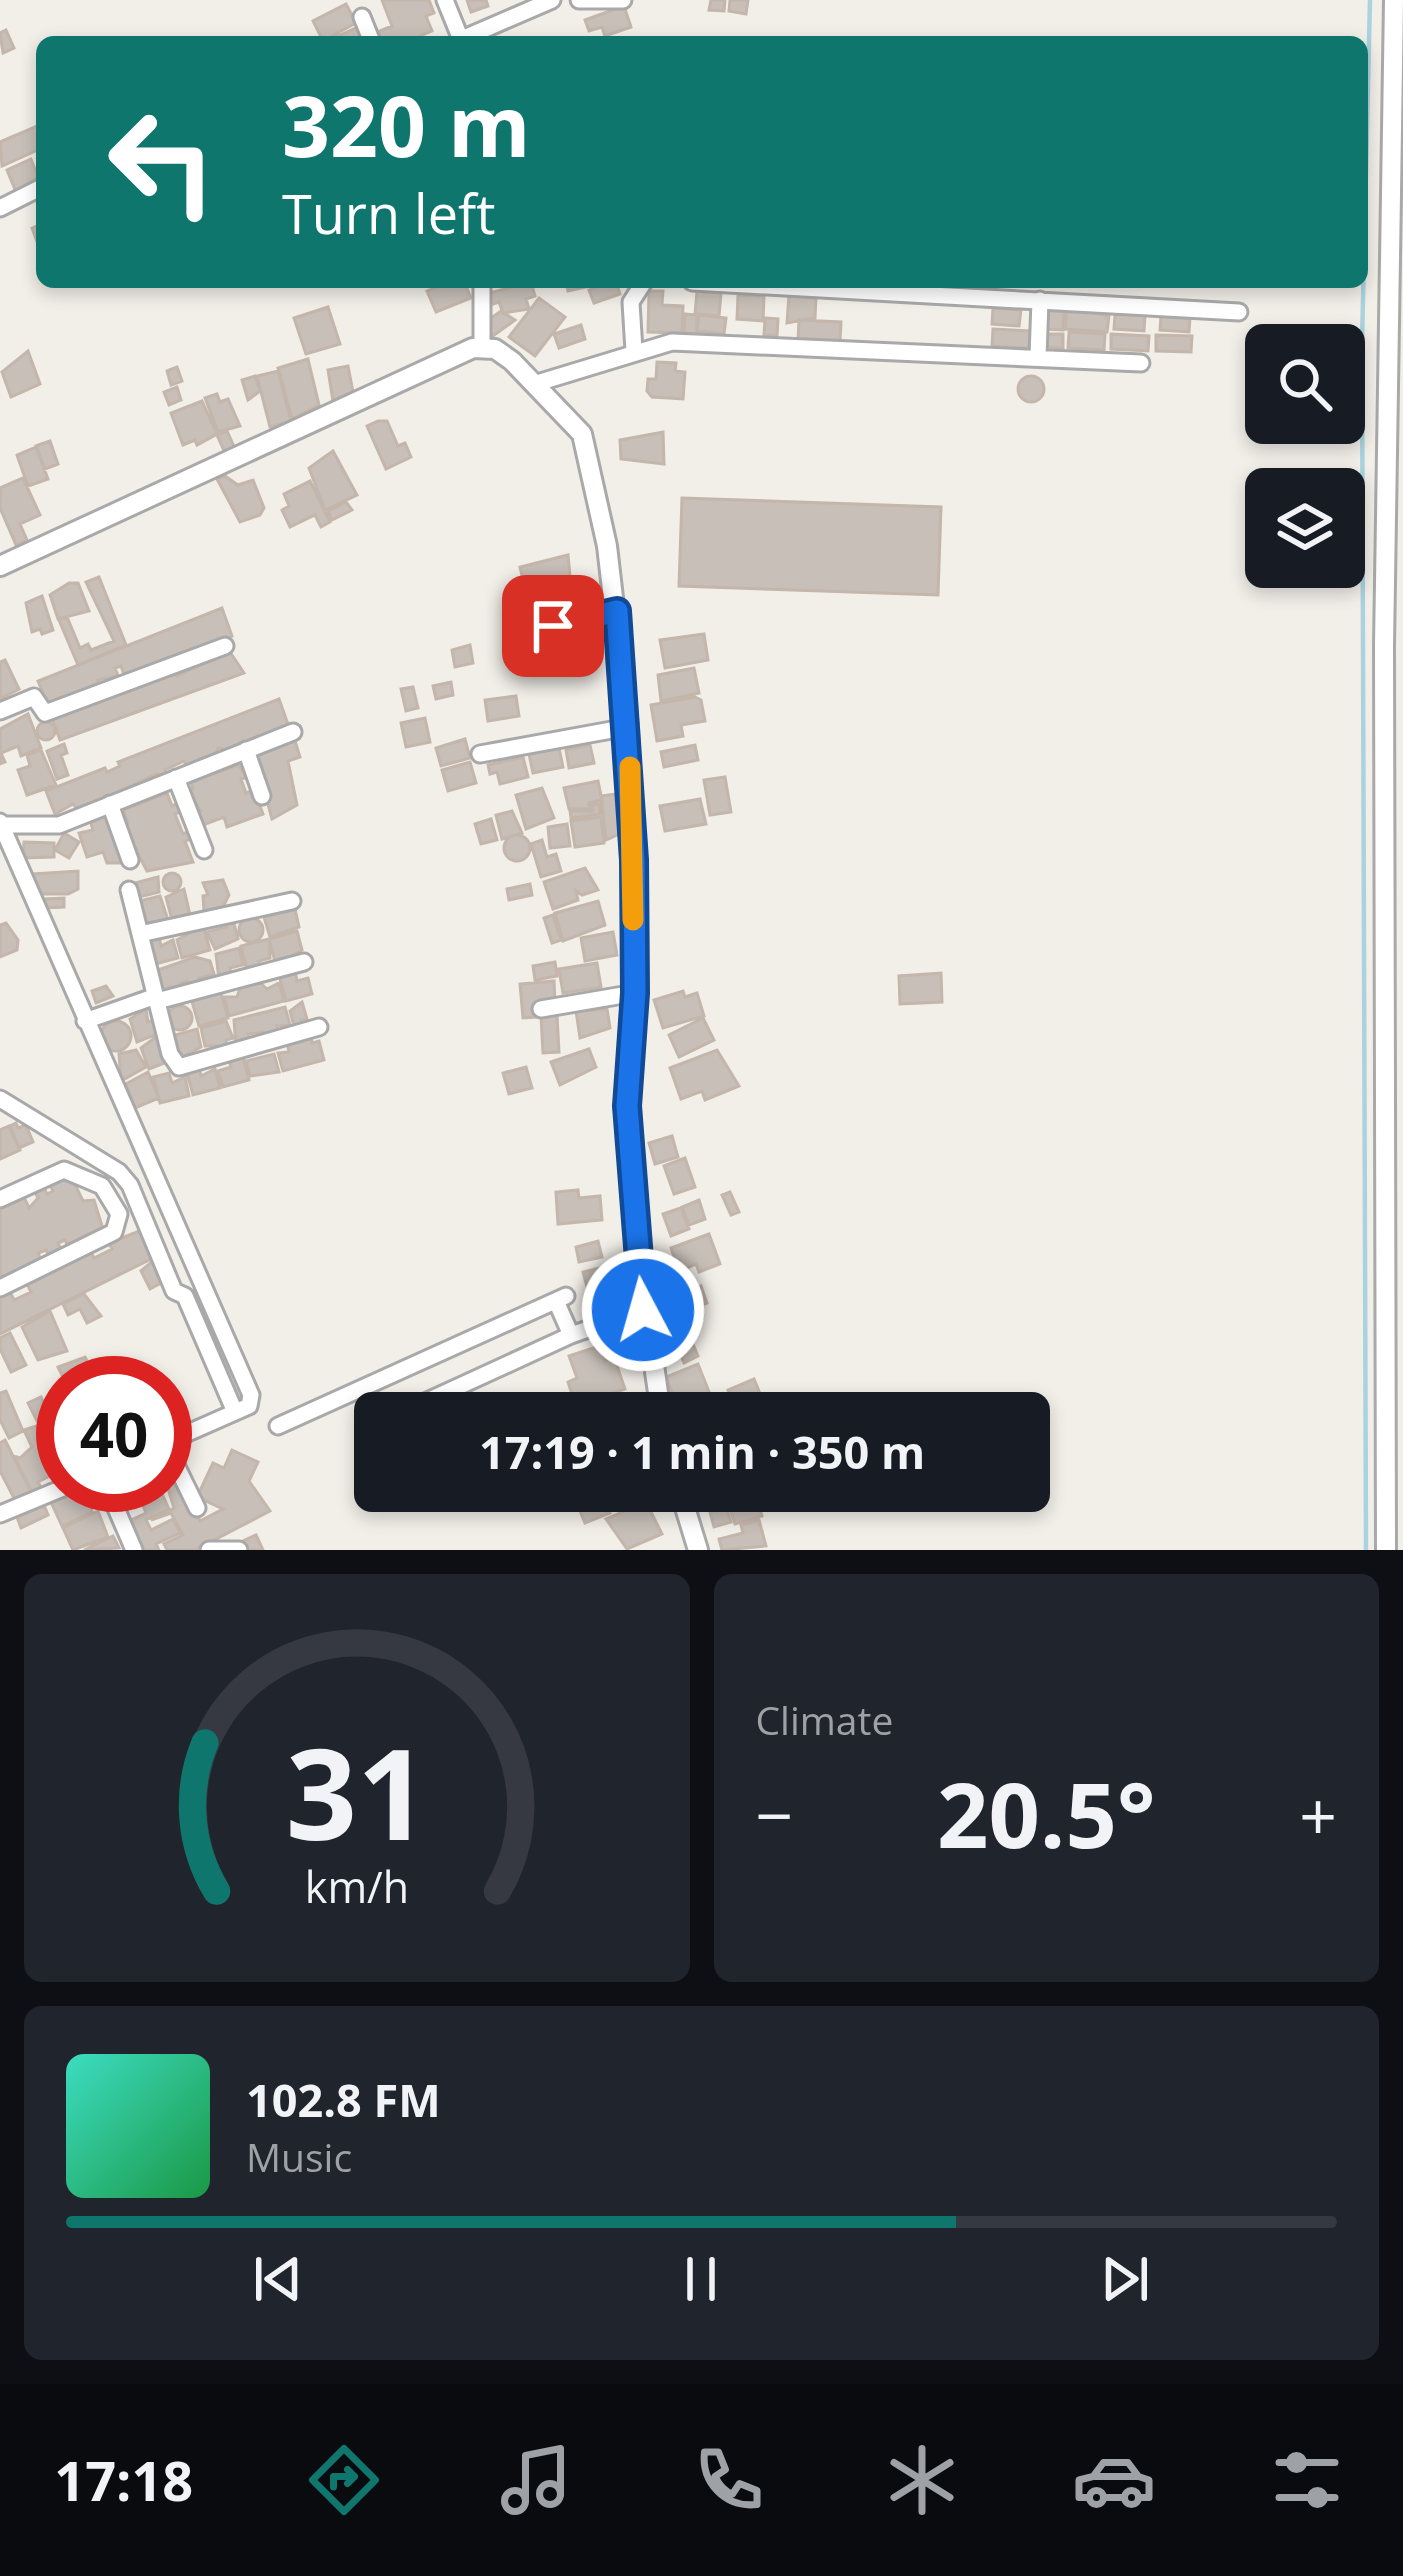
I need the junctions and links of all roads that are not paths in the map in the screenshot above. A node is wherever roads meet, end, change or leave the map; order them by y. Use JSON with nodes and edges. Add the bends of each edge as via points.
{"nodes":[{"id":1,"x":445,"y":0,"type":"edge"},
{"id":2,"x":552,"y":0,"type":"edge"},
{"id":3,"x":580,"y":0,"type":"edge"},
{"id":4,"x":623,"y":0,"type":"edge"},
{"id":5,"x":1394,"y":0,"type":"edge"},
{"id":6,"x":362,"y":17,"type":"dead end"},
{"id":7,"x":370,"y":36,"type":"edge"},
{"id":8,"x":460,"y":36,"type":"edge"},
{"id":9,"x":471,"y":36,"type":"edge"},
{"id":10,"x":1398,"y":114,"type":"edge"},
{"id":11,"x":36,"y":191,"type":"edge"},
{"id":12,"x":0,"y":208,"type":"edge"},
{"id":13,"x":486,"y":288,"type":"edge"},
{"id":14,"x":640,"y":288,"type":"edge"},
{"id":15,"x":808,"y":288,"type":"edge"},
{"id":16,"x":1040,"y":300,"type":"junction"},
{"id":17,"x":1239,"y":312,"type":"dead end"},
{"id":18,"x":482,"y":346,"type":"junction"},
{"id":19,"x":634,"y":351,"type":"junction"},
{"id":20,"x":1038,"y":357,"type":"junction"},
{"id":21,"x":1141,"y":363,"type":"dead end"},
{"id":22,"x":534,"y":384,"type":"junction"},
{"id":23,"x":0,"y":566,"type":"edge"},
{"id":24,"x":617,"y":611,"type":"junction"},
{"id":25,"x":520,"y":634,"type":"dead end"},
{"id":26,"x":225,"y":646,"type":"dead end"},
{"id":27,"x":0,"y":711,"type":"edge"},
{"id":28,"x":628,"y":728,"type":"junction"},
{"id":29,"x":293,"y":732,"type":"dead end"},
{"id":30,"x":246,"y":750,"type":"junction"},
{"id":31,"x":480,"y":754,"type":"dead end"},
{"id":32,"x":176,"y":778,"type":"junction"},
{"id":33,"x":1395,"y":786,"type":"edge"},
{"id":34,"x":262,"y":796,"type":"dead end"},
{"id":35,"x":110,"y":804,"type":"junction"},
{"id":36,"x":1,"y":824,"type":"edge"},
{"id":37,"x":203,"y":850,"type":"dead end"},
{"id":38,"x":130,"y":860,"type":"dead end"},
{"id":39,"x":129,"y":890,"type":"dead end"},
{"id":40,"x":292,"y":901,"type":"dead end"},
{"id":41,"x":140,"y":934,"type":"junction"},
{"id":42,"x":304,"y":962,"type":"dead end"},
{"id":43,"x":635,"y":993,"type":"junction"},
{"id":44,"x":157,"y":998,"type":"junction"},
{"id":45,"x":541,"y":1009,"type":"dead end"},
{"id":46,"x":85,"y":1022,"type":"junction"},
{"id":47,"x":319,"y":1027,"type":"dead end"},
{"id":48,"x":3,"y":1105,"type":"edge"},
{"id":49,"x":0,"y":1199,"type":"edge"},
{"id":50,"x":0,"y":1288,"type":"edge"},
{"id":51,"x":643,"y":1310,"type":"junction"},
{"id":52,"x":571,"y":1335,"type":"junction"},
{"id":53,"x":447,"y":1392,"type":"edge"},
{"id":54,"x":657,"y":1392,"type":"edge"},
{"id":55,"x":240,"y":1410,"type":"junction"},
{"id":56,"x":278,"y":1426,"type":"dead end"},
{"id":57,"x":192,"y":1431,"type":"edge"},
{"id":58,"x":36,"y":1499,"type":"edge"},
{"id":59,"x":192,"y":1499,"type":"edge"},
{"id":60,"x":196,"y":1508,"type":"dead end"},
{"id":61,"x":118,"y":1512,"type":"edge"},
{"id":62,"x":686,"y":1512,"type":"edge"},
{"id":63,"x":0,"y":1514,"type":"edge"},
{"id":64,"x":134,"y":1550,"type":"edge"},
{"id":65,"x":208,"y":1550,"type":"edge"},
{"id":66,"x":238,"y":1550,"type":"edge"},
{"id":67,"x":698,"y":1550,"type":"edge"},
{"id":68,"x":1386,"y":1550,"type":"edge"}],
"edges":[{"from":1,"to":8,"type":"street"},
{"from":2,"to":9,"type":"street"},
{"from":3,"to":4,"type":"street"},
{"from":5,"to":10,"type":"street"},
{"from":6,"to":7,"type":"street"},
{"from":10,"to":33,"type":"street"},
{"from":11,"to":12,"type":"street"},
{"from":13,"to":18,"type":"street"},
{"from":14,"to":19,"type":"street","via":[[631,302]]},
{"from":15,"to":16,"type":"street"},
{"from":16,"to":17,"type":"street"},
{"from":16,"to":20,"type":"street"},
{"from":18,"to":22,"type":"street"},
{"from":18,"to":23,"type":"street"},
{"from":19,"to":20,"type":"street","via":[[672,342]]},
{"from":19,"to":22,"type":"street"},
{"from":20,"to":21,"type":"street"},
{"from":22,"to":24,"type":"street","via":[[590,452]]},
{"from":24,"to":25,"type":"street"},
{"from":24,"to":28,"type":"street"},
{"from":26,"to":27,"type":"street","via":[[45,713],[34,697]]},
{"from":28,"to":31,"type":"street"},
{"from":28,"to":43,"type":"street"},
{"from":29,"to":30,"type":"street"},
{"from":30,"to":32,"type":"street"},
{"from":30,"to":34,"type":"street"},
{"from":32,"to":35,"type":"street"},
{"from":32,"to":37,"type":"street"},
{"from":33,"to":68,"type":"street"},
{"from":35,"to":36,"type":"street","via":[[59,825]]},
{"from":35,"to":38,"type":"street"},
{"from":36,"to":46,"type":"street"},
{"from":39,"to":41,"type":"street"},
{"from":40,"to":41,"type":"street"},
{"from":41,"to":44,"type":"street"},
{"from":42,"to":44,"type":"street"},
{"from":43,"to":45,"type":"street"},
{"from":43,"to":51,"type":"street","via":[[627,1106]]},
{"from":44,"to":46,"type":"street"},
{"from":44,"to":47,"type":"street","via":[[179,1067]]},
{"from":46,"to":55,"type":"street","via":[[251,1395]]},
{"from":48,"to":55,"type":"street","via":[[100,1158],[130,1185],[174,1292],[185,1296]]},
{"from":49,"to":50,"type":"street","via":[[64,1170],[102,1186],[119,1214],[114,1232]]},
{"from":51,"to":52,"type":"street"},
{"from":51,"to":54,"type":"street"},
{"from":52,"to":53,"type":"street"},
{"from":52,"to":56,"type":"street","via":[[561,1298]]},
{"from":55,"to":57,"type":"street"},
{"from":58,"to":63,"type":"street"},
{"from":59,"to":60,"type":"street"},
{"from":61,"to":64,"type":"street"},
{"from":62,"to":67,"type":"street"},
{"from":65,"to":66,"type":"street"}]}
